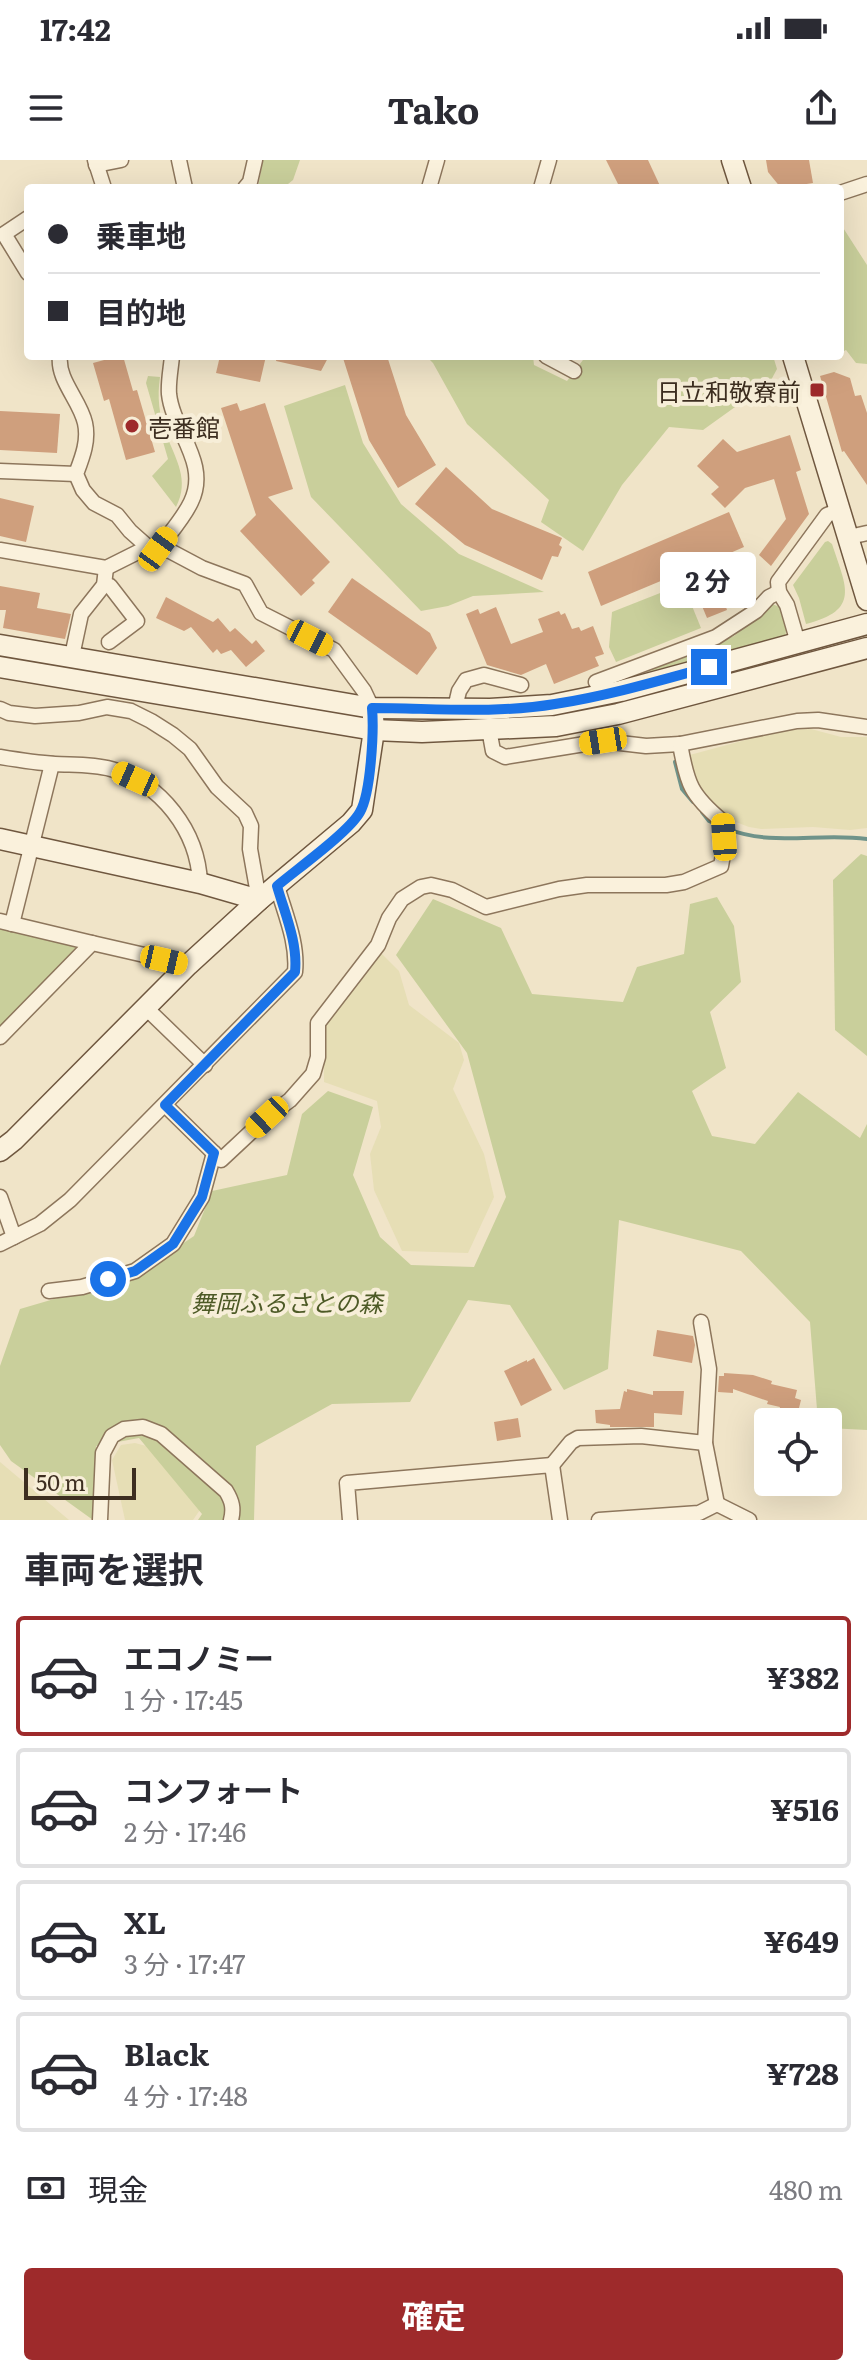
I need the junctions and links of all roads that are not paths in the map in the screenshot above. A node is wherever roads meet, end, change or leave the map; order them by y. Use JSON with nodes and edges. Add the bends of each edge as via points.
{"nodes":[{"id":1,"x":121,"y":160,"type":"edge"},
{"id":2,"x":179,"y":160,"type":"edge"},
{"id":3,"x":255,"y":160,"type":"edge"},
{"id":4,"x":437,"y":160,"type":"edge"},
{"id":5,"x":732,"y":160,"type":"edge"},
{"id":6,"x":96,"y":163,"type":"edge"},
{"id":7,"x":103,"y":184,"type":"edge"},
{"id":8,"x":184,"y":184,"type":"edge"},
{"id":9,"x":248,"y":184,"type":"edge"},
{"id":10,"x":430,"y":184,"type":"edge"},
{"id":11,"x":740,"y":184,"type":"edge"},
{"id":12,"x":867,"y":184,"type":"edge"},
{"id":13,"x":844,"y":192,"type":"edge"},
{"id":14,"x":24,"y":221,"type":"edge"},
{"id":15,"x":24,"y":266,"type":"edge"},
{"id":16,"x":60,"y":360,"type":"edge"},
{"id":17,"x":172,"y":360,"type":"edge"},
{"id":18,"x":553,"y":360,"type":"edge"},
{"id":19,"x":794,"y":360,"type":"edge"},
{"id":20,"x":574,"y":371,"type":"dead end"},
{"id":21,"x":0,"y":471,"type":"edge"},
{"id":22,"x":76,"y":474,"type":"junction"},
{"id":23,"x":840,"y":510,"type":"junction"},
{"id":24,"x":858,"y":535,"type":"edge"},
{"id":25,"x":153,"y":548,"type":"junction"},
{"id":26,"x":0,"y":550,"type":"edge"},
{"id":27,"x":106,"y":568,"type":"junction"},
{"id":28,"x":104,"y":585,"type":"junction"},
{"id":29,"x":779,"y":592,"type":"junction"},
{"id":30,"x":867,"y":600,"type":"edge"},
{"id":31,"x":867,"y":624,"type":"edge"},
{"id":32,"x":109,"y":642,"type":"dead end"},
{"id":33,"x":798,"y":643,"type":"junction"},
{"id":34,"x":0,"y":645,"type":"edge"},
{"id":35,"x":867,"y":648,"type":"edge"},
{"id":36,"x":72,"y":656,"type":"junction"},
{"id":37,"x":0,"y":667,"type":"edge"},
{"id":38,"x":596,"y":682,"type":"dead end"},
{"id":39,"x":521,"y":685,"type":"dead end"},
{"id":40,"x":372,"y":708,"type":"junction"},
{"id":41,"x":455,"y":708,"type":"junction"},
{"id":42,"x":0,"y":709,"type":"edge"},
{"id":43,"x":867,"y":727,"type":"edge"},
{"id":44,"x":489,"y":729,"type":"junction"},
{"id":45,"x":374,"y":730,"type":"junction"},
{"id":46,"x":680,"y":744,"type":"junction"},
{"id":47,"x":0,"y":757,"type":"edge"},
{"id":48,"x":52,"y":764,"type":"junction"},
{"id":49,"x":0,"y":839,"type":"edge"},
{"id":50,"x":31,"y":844,"type":"junction"},
{"id":51,"x":200,"y":883,"type":"junction"},
{"id":52,"x":277,"y":886,"type":"junction"},
{"id":53,"x":259,"y":900,"type":"junction"},
{"id":54,"x":6,"y":923,"type":"edge"},
{"id":55,"x":92,"y":943,"type":"junction"},
{"id":56,"x":188,"y":965,"type":"junction"},
{"id":57,"x":145,"y":1007,"type":"junction"},
{"id":58,"x":0,"y":1037,"type":"edge"},
{"id":59,"x":205,"y":1065,"type":"junction"},
{"id":60,"x":165,"y":1105,"type":"junction"},
{"id":61,"x":0,"y":1151,"type":"edge"},
{"id":62,"x":214,"y":1153,"type":"junction"},
{"id":63,"x":0,"y":1197,"type":"edge"},
{"id":64,"x":14,"y":1237,"type":"junction"},
{"id":65,"x":0,"y":1244,"type":"edge"},
{"id":66,"x":49,"y":1291,"type":"dead end"},
{"id":67,"x":701,"y":1322,"type":"dead end"},
{"id":68,"x":705,"y":1443,"type":"junction"},
{"id":69,"x":552,"y":1465,"type":"junction"},
{"id":70,"x":717,"y":1504,"type":"junction"},
{"id":71,"x":100,"y":1520,"type":"edge"},
{"id":72,"x":231,"y":1520,"type":"edge"},
{"id":73,"x":350,"y":1520,"type":"edge"},
{"id":74,"x":560,"y":1520,"type":"edge"},
{"id":75,"x":599,"y":1520,"type":"edge"},
{"id":76,"x":749,"y":1520,"type":"edge"}],
"edges":[{"from":1,"to":6,"type":"street"},
{"from":2,"to":8,"type":"street"},
{"from":3,"to":9,"type":"street"},
{"from":4,"to":10,"type":"street"},
{"from":5,"to":11,"type":"street"},
{"from":6,"to":7,"type":"street"},
{"from":12,"to":13,"type":"street"},
{"from":14,"to":15,"type":"street","via":[[4,234]]},
{"from":16,"to":22,"type":"street","via":[[85,425],[85,448]]},
{"from":17,"to":25,"type":"street","via":[[169,393],[178,429],[196,464],[196,484],[192,500]]},
{"from":18,"to":20,"type":"street"},
{"from":19,"to":23,"type":"street"},
{"from":21,"to":22,"type":"street"},
{"from":22,"to":25,"type":"street","via":[[94,503],[117,515]]},
{"from":23,"to":24,"type":"street"},
{"from":23,"to":29,"type":"street","via":[[827,515],[781,576]]},
{"from":24,"to":30,"type":"street"},
{"from":25,"to":27,"type":"street"},
{"from":25,"to":40,"type":"street","via":[[245,584],[261,613],[334,650]]},
{"from":26,"to":27,"type":"street"},
{"from":27,"to":28,"type":"street"},
{"from":28,"to":32,"type":"street","via":[[137,621]]},
{"from":28,"to":36,"type":"street","via":[[81,614]]},
{"from":29,"to":33,"type":"street"},
{"from":29,"to":38,"type":"street","via":[[716,637]]},
{"from":31,"to":33,"type":"street"},
{"from":33,"to":41,"type":"street","via":[[552,705]]},
{"from":34,"to":36,"type":"street"},
{"from":35,"to":44,"type":"street","via":[[618,714],[556,726]]},
{"from":36,"to":40,"type":"street"},
{"from":37,"to":45,"type":"street"},
{"from":39,"to":41,"type":"street","via":[[484,675],[466,680]]},
{"from":40,"to":41,"type":"street"},
{"from":40,"to":45,"type":"street"},
{"from":42,"to":53,"type":"street","via":[[35,716],[107,707],[131,711],[173,735],[245,813]]},
{"from":43,"to":46,"type":"street","via":[[797,721]]},
{"from":44,"to":45,"type":"street"},
{"from":44,"to":46,"type":"street","via":[[493,751],[505,757],[603,741]]},
{"from":45,"to":52,"type":"street","via":[[362,810]]},
{"from":46,"to":62,"type":"street","via":[[688,784],[722,821],[721,866],[675,884],[587,885],[486,907],[452,890],[421,887],[402,899],[378,945],[318,1023],[313,1074],[221,1160]]},
{"from":47,"to":48,"type":"street"},
{"from":48,"to":50,"type":"street"},
{"from":48,"to":51,"type":"street","via":[[112,769],[157,793],[186,830]]},
{"from":49,"to":50,"type":"street"},
{"from":50,"to":51,"type":"street"},
{"from":50,"to":54,"type":"street"},
{"from":51,"to":53,"type":"street"},
{"from":52,"to":53,"type":"street"},
{"from":52,"to":59,"type":"street","via":[[295,947],[295,972]]},
{"from":53,"to":56,"type":"street"},
{"from":54,"to":55,"type":"street"},
{"from":55,"to":56,"type":"street"},
{"from":55,"to":58,"type":"street"},
{"from":56,"to":57,"type":"street"},
{"from":57,"to":59,"type":"street"},
{"from":57,"to":61,"type":"street"},
{"from":59,"to":60,"type":"street"},
{"from":60,"to":62,"type":"street"},
{"from":60,"to":64,"type":"street","via":[[70,1200]]},
{"from":62,"to":66,"type":"street","via":[[202,1197],[173,1244],[135,1271]]},
{"from":63,"to":64,"type":"street"},
{"from":64,"to":65,"type":"street"},
{"from":67,"to":68,"type":"street","via":[[709,1369]]},
{"from":68,"to":69,"type":"street","via":[[641,1436],[578,1438]]},
{"from":68,"to":70,"type":"street"},
{"from":69,"to":73,"type":"street","via":[[347,1483]]},
{"from":69,"to":74,"type":"street"},
{"from":70,"to":75,"type":"street","via":[[699,1513]]},
{"from":70,"to":76,"type":"street"},
{"from":71,"to":72,"type":"street","via":[[103,1453],[112,1436],[143,1427],[161,1434],[226,1491],[232,1501]]}]}
